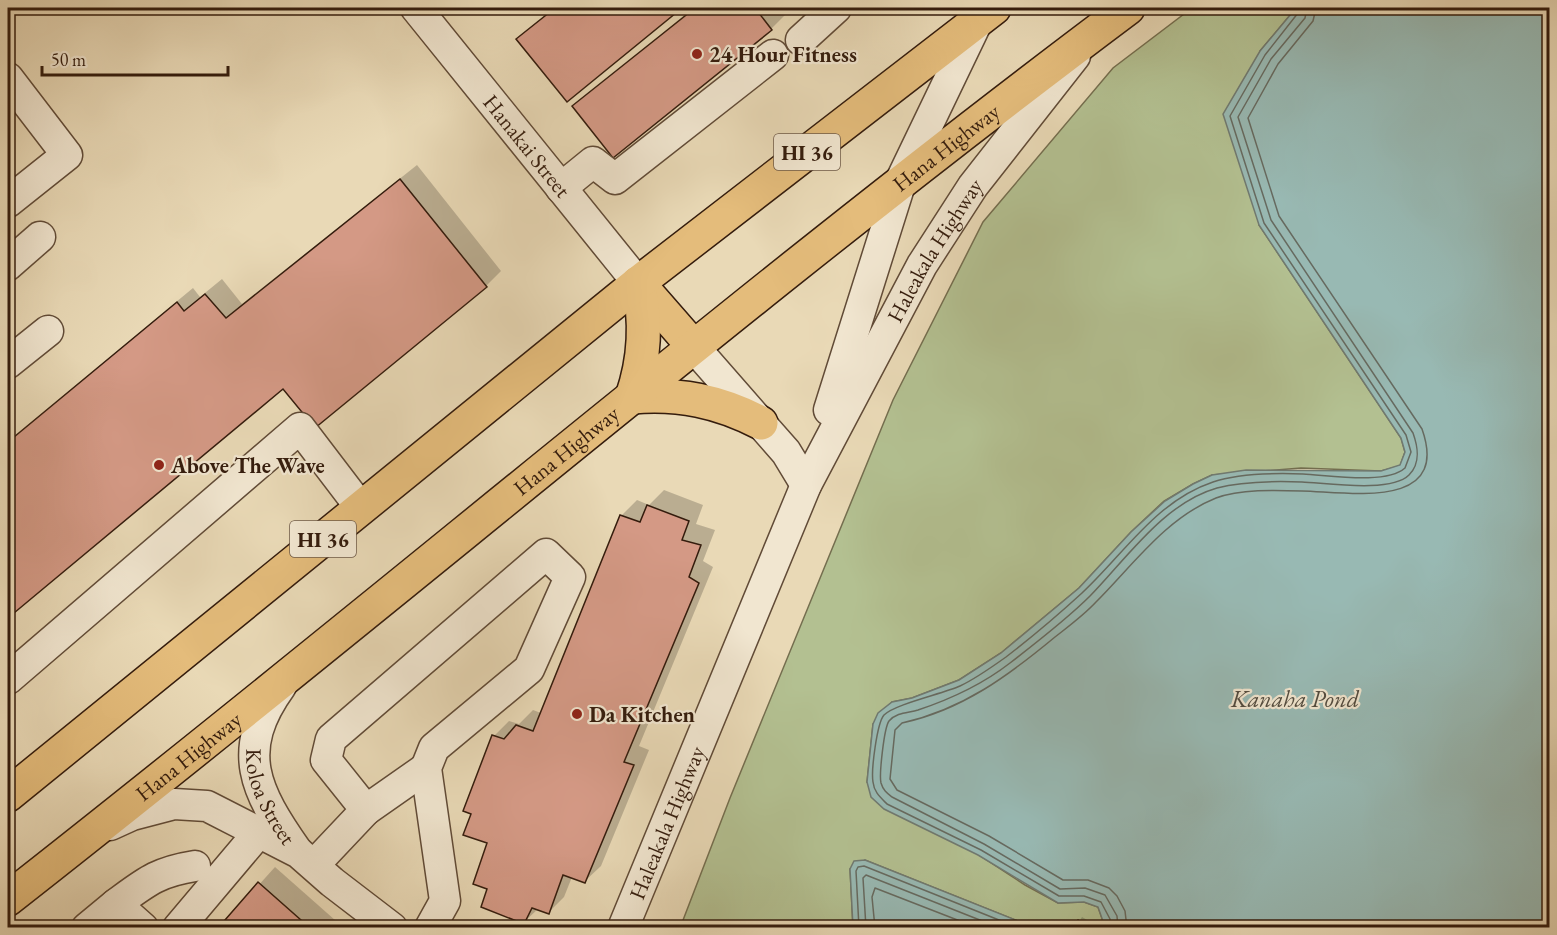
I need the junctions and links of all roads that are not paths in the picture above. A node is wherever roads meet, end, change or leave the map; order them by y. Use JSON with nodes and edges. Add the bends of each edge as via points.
{"nodes":[{"id":1,"x":416,"y":8,"type":"edge"},
{"id":2,"x":836,"y":8,"type":"edge"},
{"id":3,"x":1128,"y":8,"type":"edge"},
{"id":4,"x":986,"y":15,"type":"edge"},
{"id":5,"x":1092,"y":34,"type":"junction"},
{"id":6,"x":801,"y":40,"type":"dead end"},
{"id":7,"x":773,"y":55,"type":"dead end"},
{"id":8,"x":8,"y":78,"type":"edge"},
{"id":9,"x":902,"y":178,"type":"junction"},
{"id":10,"x":13,"y":188,"type":"edge"},
{"id":11,"x":561,"y":188,"type":"junction"},
{"id":12,"x":40,"y":237,"type":"dead end"},
{"id":13,"x":8,"y":265,"type":"edge"},
{"id":14,"x":638,"y":282,"type":"junction"},
{"id":15,"x":48,"y":332,"type":"dead end"},
{"id":16,"x":693,"y":346,"type":"junction"},
{"id":17,"x":8,"y":363,"type":"edge"},
{"id":18,"x":632,"y":397,"type":"junction"},
{"id":19,"x":761,"y":423,"type":"junction"},
{"id":20,"x":806,"y":485,"type":"junction"},
{"id":21,"x":361,"y":508,"type":"junction"},
{"id":22,"x":290,"y":674,"type":"junction"},
{"id":23,"x":8,"y":679,"type":"edge"},
{"id":24,"x":426,"y":768,"type":"junction"},
{"id":25,"x":8,"y":795,"type":"edge"},
{"id":26,"x":366,"y":810,"type":"junction"},
{"id":27,"x":259,"y":832,"type":"junction"},
{"id":28,"x":88,"y":836,"type":"junction"},
{"id":29,"x":306,"y":859,"type":"junction"},
{"id":30,"x":195,"y":866,"type":"dead end"},
{"id":31,"x":8,"y":899,"type":"edge"},
{"id":32,"x":116,"y":904,"type":"junction"},
{"id":33,"x":628,"y":915,"type":"edge"},
{"id":34,"x":87,"y":927,"type":"edge"},
{"id":35,"x":143,"y":927,"type":"edge"},
{"id":36,"x":178,"y":927,"type":"edge"},
{"id":37,"x":392,"y":927,"type":"edge"},
{"id":38,"x":430,"y":927,"type":"edge"},
{"id":39,"x":604,"y":927,"type":"edge"}],
"edges":[{"from":1,"to":11,"type":"street","name":"Hanakai Street"},
{"from":2,"to":6,"type":"street"},
{"from":3,"to":5,"type":"main road","name":"Hana Highway"},
{"from":4,"to":9,"type":"street","name":"Haleakala Highway"},
{"from":4,"to":14,"type":"main road","number":"HI 36"},
{"from":5,"to":9,"type":"main road","name":"Hana Highway"},
{"from":5,"to":20,"type":"street","name":"Haleakala Highway","via":[[973,186],[922,265]]},
{"from":7,"to":11,"type":"street","via":[[615,178],[593,162]]},
{"from":8,"to":10,"type":"street","via":[[67,155]]},
{"from":9,"to":16,"type":"main road","name":"Hana Highway"},
{"from":9,"to":20,"type":"street","name":"Haleakala Highway"},
{"from":11,"to":14,"type":"street","name":"Hanakai Street"},
{"from":12,"to":13,"type":"street"},
{"from":14,"to":16,"type":"main road"},
{"from":14,"to":18,"type":"main road","via":[[644,340]]},
{"from":14,"to":21,"type":"main road","number":"HI 36"},
{"from":15,"to":17,"type":"street"},
{"from":16,"to":18,"type":"main road","name":"Hana Highway"},
{"from":16,"to":19,"type":"street"},
{"from":18,"to":19,"type":"main road","via":[[699,399],[741,412]]},
{"from":18,"to":22,"type":"main road","name":"Hana Highway"},
{"from":19,"to":20,"type":"street","via":[[786,452]]},
{"from":20,"to":33,"type":"street","name":"Haleakala Highway"},
{"from":21,"to":23,"type":"street","via":[[300,428]]},
{"from":21,"to":25,"type":"main road","number":"HI 36"},
{"from":22,"to":28,"type":"main road","name":"Hana Highway"},
{"from":22,"to":29,"type":"street","name":"Koloa Street","via":[[258,724],[253,760],[266,802]]},
{"from":24,"to":26,"type":"street"},
{"from":24,"to":26,"type":"street","via":[[434,748],[529,669],[570,577],[546,554],[331,739],[326,760]]},
{"from":24,"to":38,"type":"street","via":[[445,901]]},
{"from":26,"to":29,"type":"street"},
{"from":27,"to":28,"type":"street","name":"Koloa Street","via":[[207,806],[188,802],[132,815]]},
{"from":27,"to":29,"type":"street","name":"Koloa Street"},
{"from":27,"to":36,"type":"street"},
{"from":28,"to":31,"type":"main road","name":"Hana Highway"},
{"from":29,"to":37,"type":"street","name":"Koloa Street"},
{"from":30,"to":32,"type":"street","via":[[166,871]]},
{"from":32,"to":34,"type":"street"},
{"from":32,"to":35,"type":"street"},
{"from":33,"to":39,"type":"street"}]}
